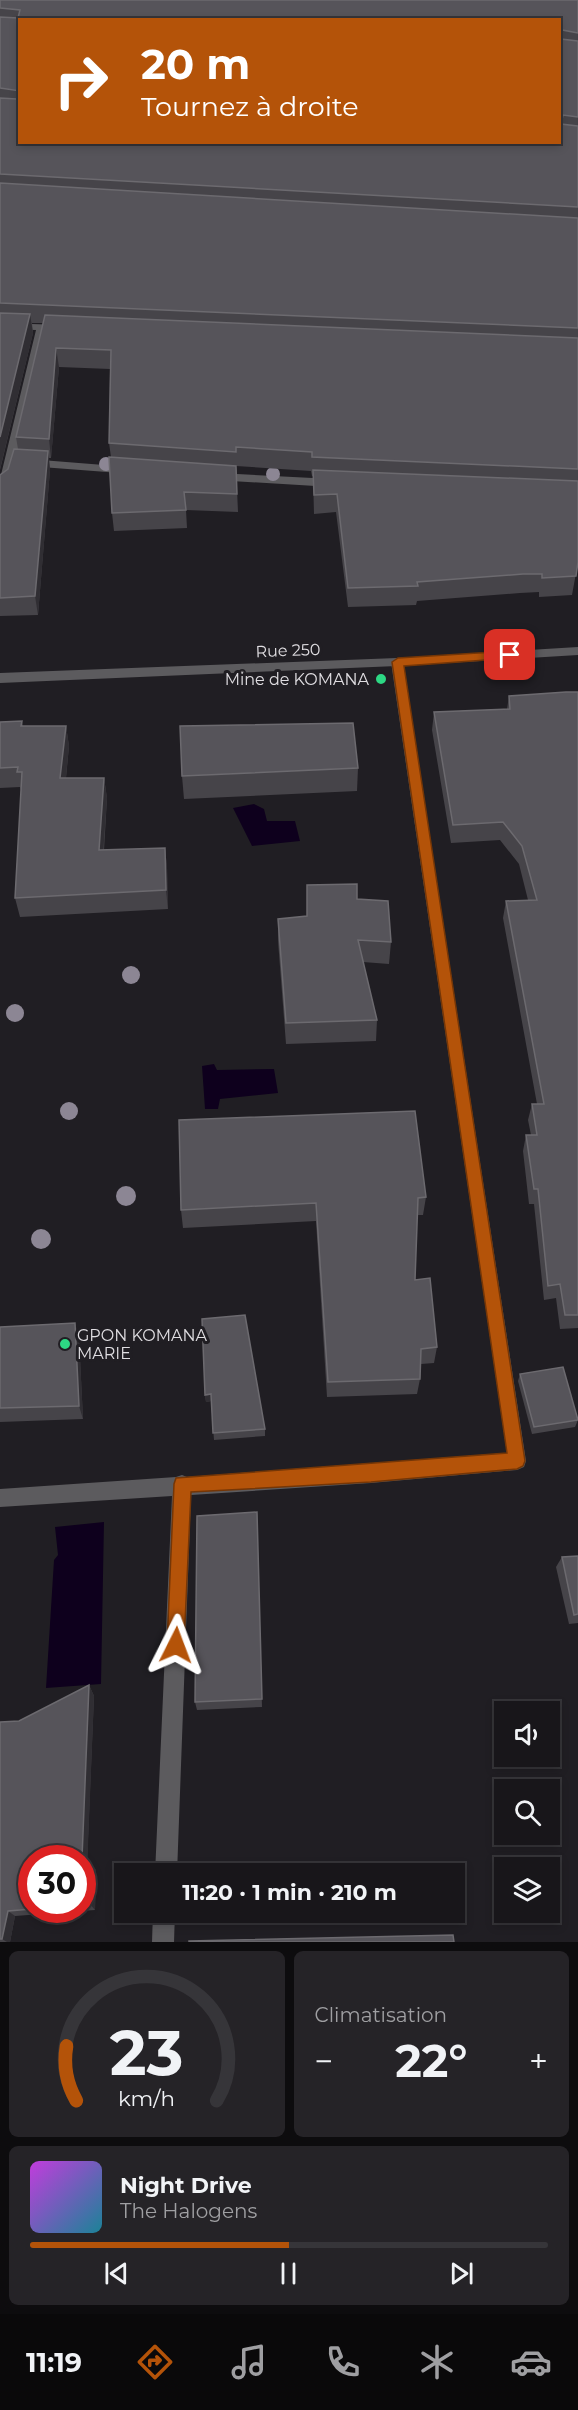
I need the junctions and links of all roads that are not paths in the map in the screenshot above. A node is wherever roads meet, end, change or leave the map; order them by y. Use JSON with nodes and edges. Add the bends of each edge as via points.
{"nodes":[{"id":1,"x":0,"y":326,"type":"edge"},
{"id":2,"x":42,"y":327,"type":"junction"},
{"id":3,"x":77,"y":329,"type":"edge"},
{"id":4,"x":10,"y":461,"type":"junction"},
{"id":5,"x":145,"y":472,"type":"edge"},
{"id":6,"x":202,"y":476,"type":"edge"},
{"id":7,"x":342,"y":484,"type":"edge"},
{"id":8,"x":0,"y":489,"type":"edge"},
{"id":9,"x":578,"y":651,"type":"edge"},
{"id":10,"x":398,"y":662,"type":"junction"},
{"id":11,"x":0,"y":678,"type":"edge"},
{"id":12,"x":182,"y":1484,"type":"junction"},
{"id":13,"x":0,"y":1498,"type":"edge"},
{"id":14,"x":166,"y":1863,"type":"edge"},
{"id":15,"x":164,"y":1923,"type":"edge"},
{"id":16,"x":163,"y":1942,"type":"edge"}],
"edges":[{"from":1,"to":2,"type":"street"},
{"from":2,"to":3,"type":"street"},
{"from":2,"to":4,"type":"street"},
{"from":4,"to":5,"type":"street"},
{"from":4,"to":8,"type":"street"},
{"from":6,"to":7,"type":"street"},
{"from":9,"to":10,"type":"street","name":"Rue 250"},
{"from":10,"to":11,"type":"street","name":"Rue 250"},
{"from":10,"to":12,"type":"street","via":[[517,1461]]},
{"from":12,"to":13,"type":"street"},
{"from":12,"to":14,"type":"street"},
{"from":15,"to":16,"type":"street"}]}
